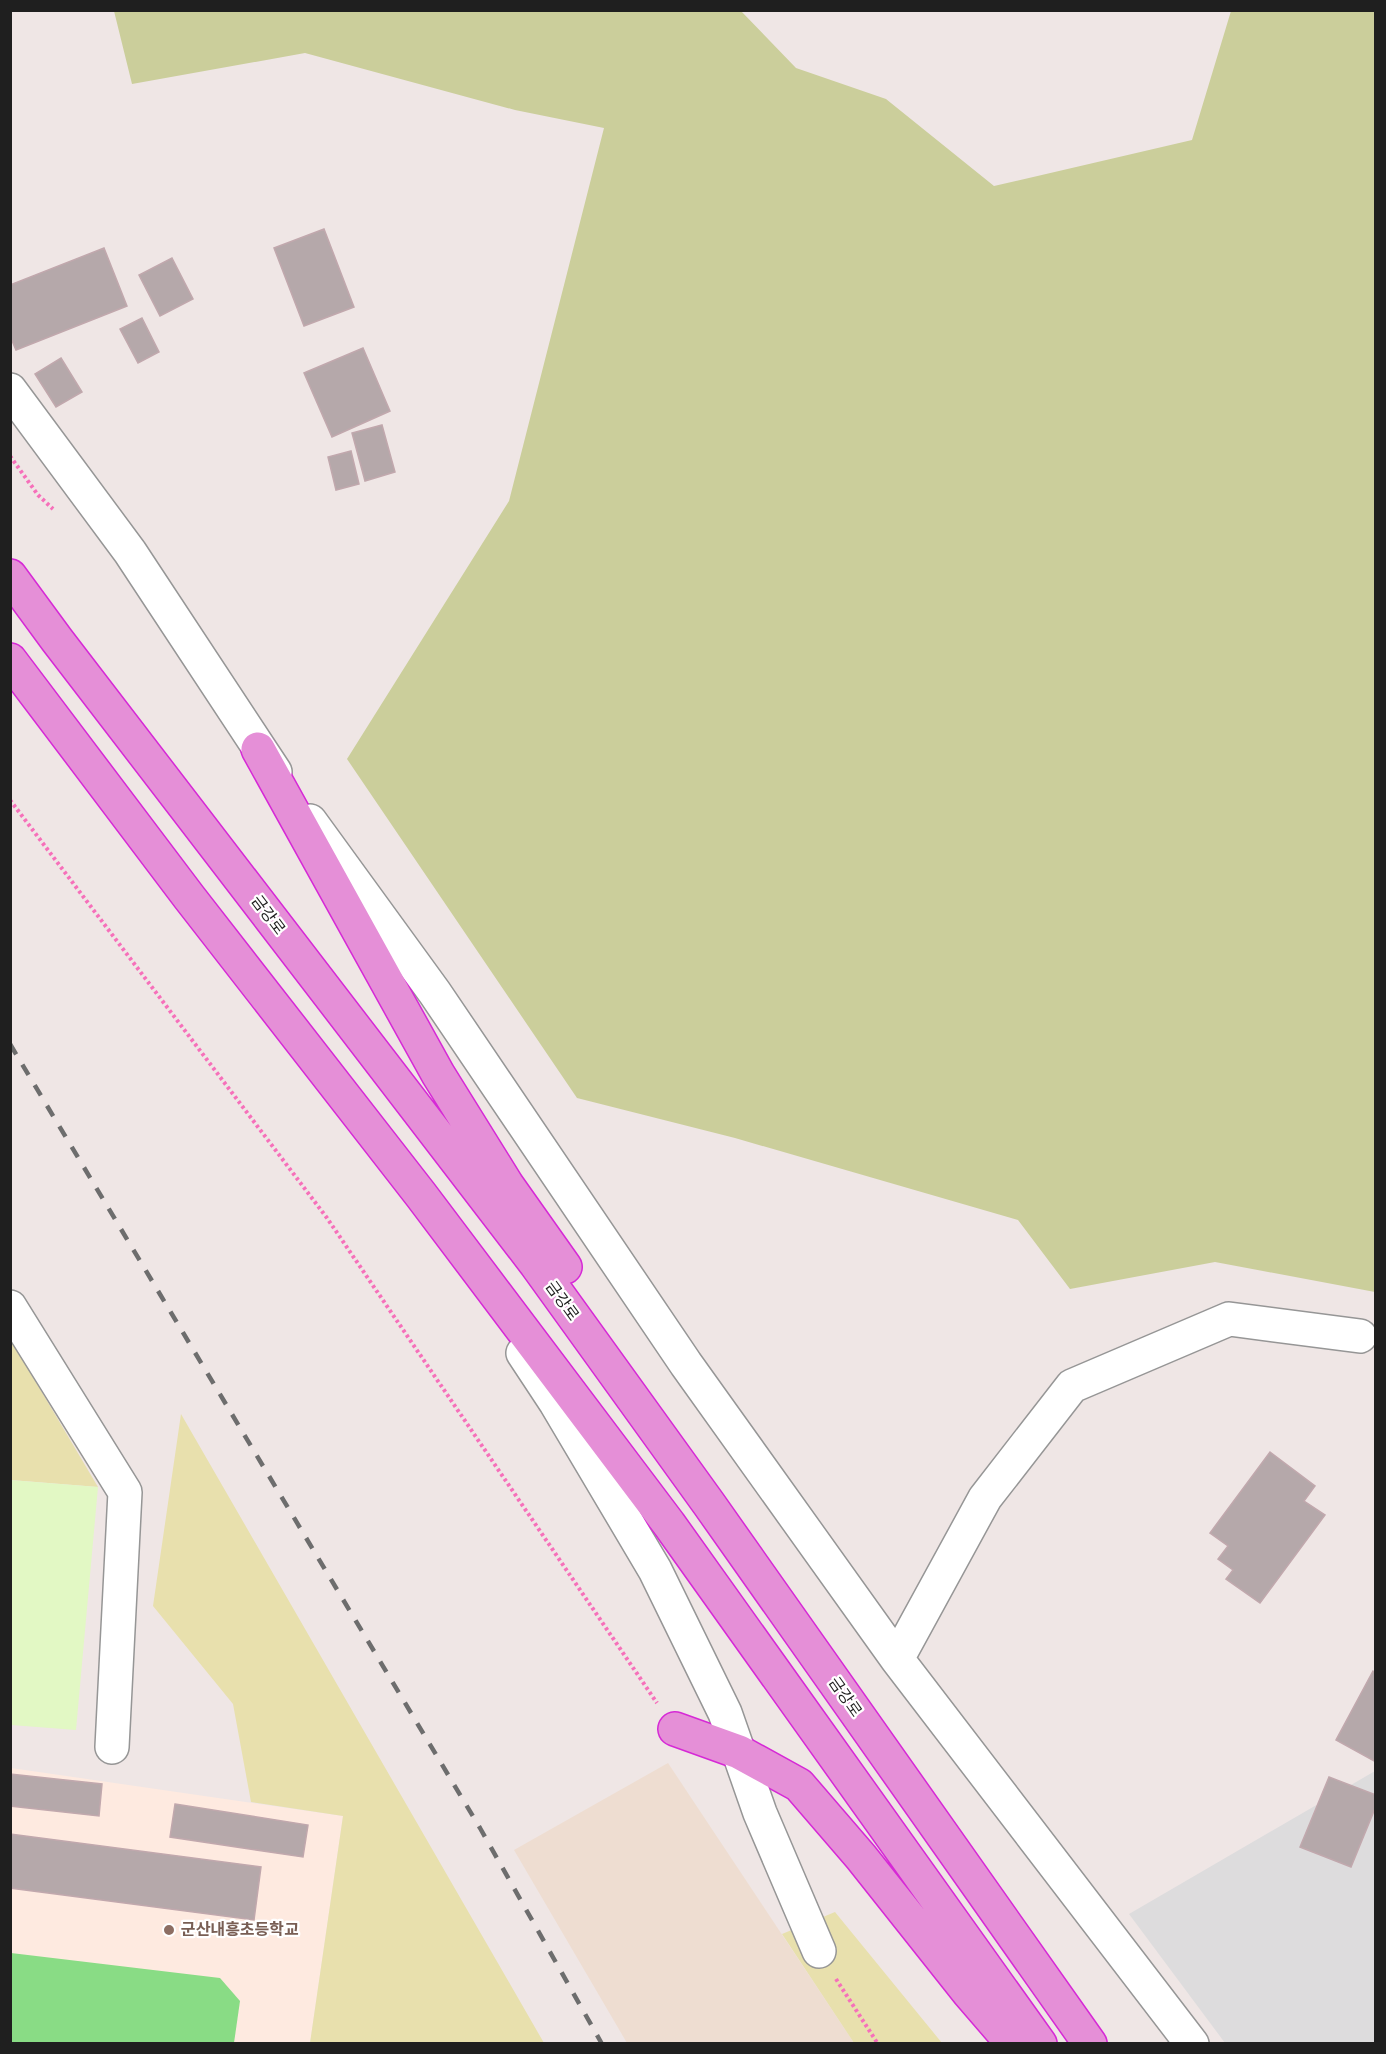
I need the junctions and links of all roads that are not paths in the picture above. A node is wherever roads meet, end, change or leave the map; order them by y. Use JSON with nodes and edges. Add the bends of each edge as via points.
{"nodes":[{"id":1,"x":10,"y":390,"type":"edge"},
{"id":2,"x":10,"y":576,"type":"edge"},
{"id":3,"x":10,"y":660,"type":"edge"},
{"id":4,"x":258,"y":749,"type":"junction"},
{"id":5,"x":421,"y":1195,"type":"junction"},
{"id":6,"x":10,"y":1307,"type":"edge"},
{"id":7,"x":1360,"y":1336,"type":"dead end"},
{"id":8,"x":897,"y":1659,"type":"junction"},
{"id":9,"x":675,"y":1729,"type":"road end"},
{"id":10,"x":112,"y":1747,"type":"dead end"},
{"id":11,"x":739,"y":1752,"type":"junction"},
{"id":12,"x":941,"y":1833,"type":"junction"},
{"id":13,"x":819,"y":1951,"type":"road end"},
{"id":14,"x":1012,"y":2043,"type":"edge"},
{"id":15,"x":1040,"y":2043,"type":"edge"},
{"id":16,"x":1090,"y":2043,"type":"edge"},
{"id":17,"x":1192,"y":2043,"type":"edge"}],
"edges":[{"from":1,"to":4,"type":"street","via":[[130,552]]},
{"from":2,"to":12,"type":"highway","name":"금강로","via":[[536,1264]]},
{"from":3,"to":5,"type":"highway"},
{"from":4,"to":8,"type":"street","via":[[435,993],[686,1364]]},
{"from":4,"to":12,"type":"highway","via":[[415,1033],[507,1185],[785,1583]]},
{"from":5,"to":11,"type":"street","via":[[556,1403],[655,1569],[725,1713]]},
{"from":5,"to":15,"type":"highway","via":[[669,1524]]},
{"from":6,"to":10,"type":"street","via":[[124,1492]]},
{"from":7,"to":8,"type":"street","via":[[1229,1319],[1072,1386],[985,1498]]},
{"from":8,"to":17,"type":"street"},
{"from":9,"to":11,"type":"highway"},
{"from":11,"to":13,"type":"street","via":[[760,1813]]},
{"from":11,"to":14,"type":"highway","via":[[800,1785]]},
{"from":12,"to":16,"type":"highway","name":"금강로"}]}
